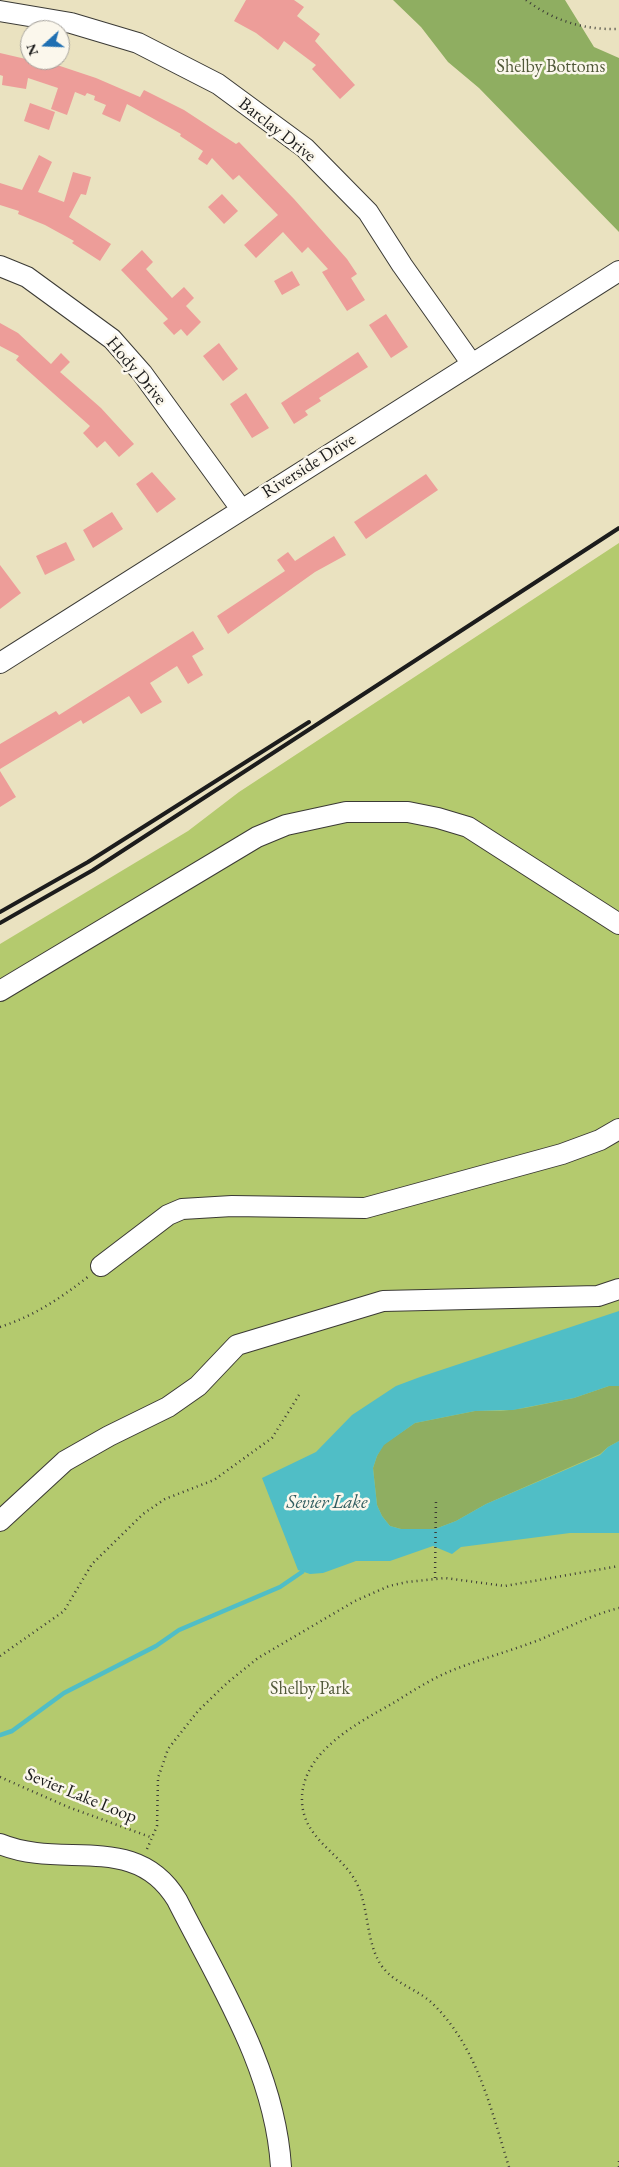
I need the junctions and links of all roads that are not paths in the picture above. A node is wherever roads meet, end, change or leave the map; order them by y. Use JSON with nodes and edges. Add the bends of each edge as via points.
{"nodes":[{"id":1,"x":0,"y":11,"type":"edge"},
{"id":2,"x":0,"y":266,"type":"edge"},
{"id":3,"x":619,"y":272,"type":"edge"},
{"id":4,"x":472,"y":364,"type":"junction"},
{"id":5,"x":241,"y":509,"type":"junction"},
{"id":6,"x":0,"y":663,"type":"edge"},
{"id":7,"x":619,"y":924,"type":"edge"},
{"id":8,"x":0,"y":991,"type":"edge"},
{"id":9,"x":619,"y":1129,"type":"edge"},
{"id":10,"x":100,"y":1266,"type":"road end"},
{"id":11,"x":619,"y":1289,"type":"edge"},
{"id":12,"x":0,"y":1521,"type":"edge"},
{"id":13,"x":0,"y":1844,"type":"edge"},
{"id":14,"x":281,"y":2167,"type":"edge"}],
"edges":[{"from":1,"to":4,"type":"street","name":"Barclay Drive","via":[[71,23],[138,43],[218,84],[305,148],[368,212]]},
{"from":2,"to":5,"type":"street","name":"Hody Drive","via":[[27,277],[112,339],[142,373]]},
{"from":3,"to":4,"type":"street","name":"Riverside Drive"},
{"from":4,"to":5,"type":"street","name":"Riverside Drive"},
{"from":5,"to":6,"type":"street","name":"Riverside Drive"},
{"from":7,"to":8,"type":"street","via":[[468,827],[408,812],[346,812],[293,823],[257,837]]},
{"from":9,"to":10,"type":"street","via":[[562,1154],[365,1208],[232,1206],[182,1209],[168,1215]]},
{"from":11,"to":12,"type":"street","via":[[598,1296],[384,1301],[237,1345],[198,1386],[168,1407],[65,1462]]},
{"from":13,"to":14,"type":"street","via":[[36,1853],[113,1857],[139,1864],[161,1878],[177,1900],[250,2046],[274,2115]]}]}
